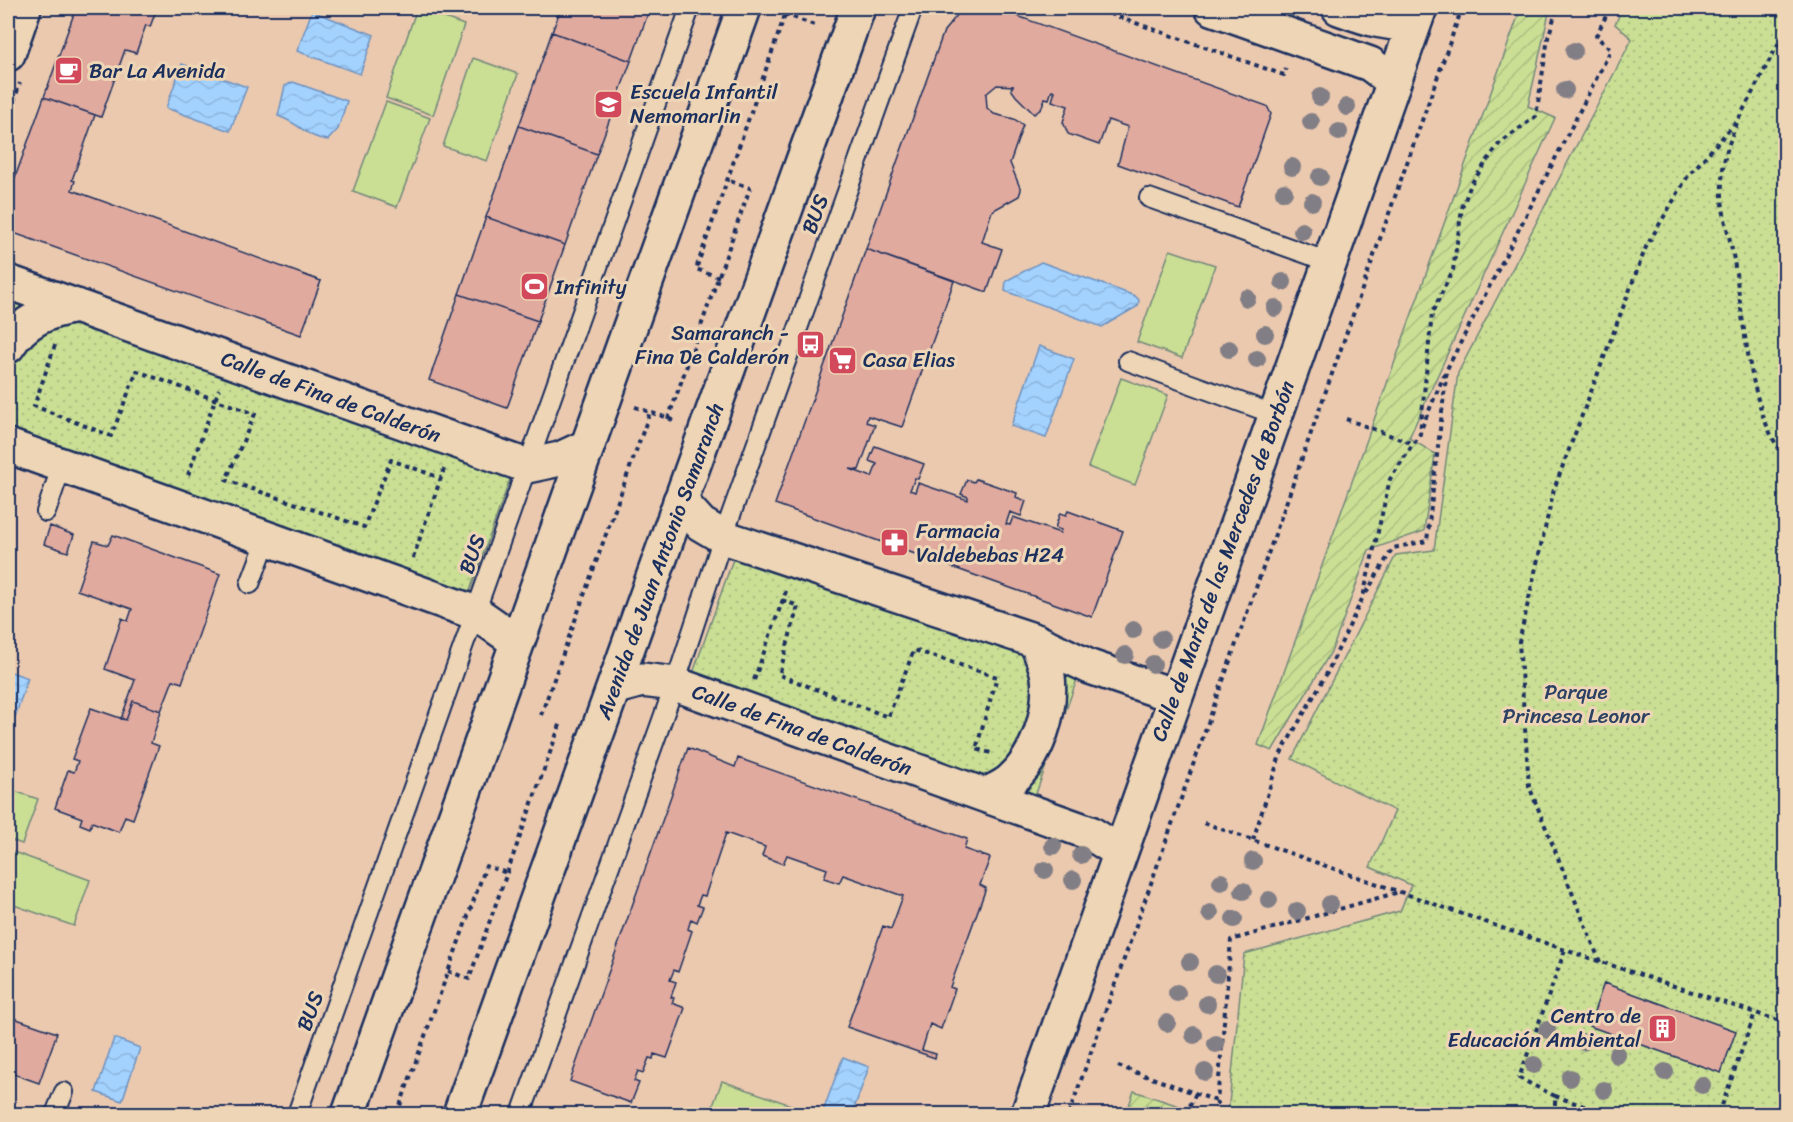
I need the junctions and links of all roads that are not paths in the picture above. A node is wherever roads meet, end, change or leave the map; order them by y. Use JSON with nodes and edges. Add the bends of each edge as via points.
{"nodes":[{"id":1,"x":24,"y":8,"type":"edge"},
{"id":2,"x":690,"y":8,"type":"edge"},
{"id":3,"x":757,"y":8,"type":"edge"},
{"id":4,"x":858,"y":8,"type":"edge"},
{"id":5,"x":913,"y":8,"type":"edge"},
{"id":6,"x":1212,"y":8,"type":"edge"},
{"id":7,"x":1339,"y":8,"type":"edge"},
{"id":8,"x":1417,"y":15,"type":"edge"},
{"id":9,"x":8,"y":54,"type":"edge"},
{"id":10,"x":1394,"y":82,"type":"junction"},
{"id":11,"x":1149,"y":198,"type":"dead end"},
{"id":12,"x":1329,"y":262,"type":"junction"},
{"id":13,"x":8,"y":282,"type":"edge"},
{"id":14,"x":77,"y":306,"type":"junction"},
{"id":15,"x":15,"y":336,"type":"edge"},
{"id":16,"x":1128,"y":361,"type":"dead end"},
{"id":17,"x":1276,"y":415,"type":"junction"},
{"id":18,"x":14,"y":443,"type":"edge"},
{"id":19,"x":586,"y":447,"type":"junction"},
{"id":20,"x":62,"y":465,"type":"junction"},
{"id":21,"x":527,"y":466,"type":"junction"},
{"id":22,"x":680,"y":501,"type":"junction"},
{"id":23,"x":46,"y":512,"type":"dead end"},
{"id":24,"x":723,"y":537,"type":"junction"},
{"id":25,"x":267,"y":539,"type":"junction"},
{"id":26,"x":250,"y":584,"type":"dead end"},
{"id":27,"x":476,"y":613,"type":"junction"},
{"id":28,"x":516,"y":641,"type":"junction"},
{"id":29,"x":1036,"y":641,"type":"junction"},
{"id":30,"x":675,"y":684,"type":"junction"},
{"id":31,"x":616,"y":687,"type":"junction"},
{"id":32,"x":1175,"y":696,"type":"junction"},
{"id":33,"x":986,"y":795,"type":"junction"},
{"id":34,"x":1120,"y":852,"type":"junction"},
{"id":35,"x":64,"y":1092,"type":"dead end"},
{"id":36,"x":55,"y":1114,"type":"edge"},
{"id":37,"x":297,"y":1114,"type":"edge"},
{"id":38,"x":349,"y":1114,"type":"edge"},
{"id":39,"x":460,"y":1114,"type":"edge"},
{"id":40,"x":521,"y":1114,"type":"edge"},
{"id":41,"x":1028,"y":1114,"type":"edge"}],
"edges":[{"from":1,"to":9,"type":"street"},
{"from":2,"to":21,"type":"lane","name":"BUS"},
{"from":3,"to":19,"type":"street"},
{"from":4,"to":22,"type":"street","name":"Avenida de Juan Antonio Samaranch"},
{"from":5,"to":24,"type":"lane","name":"BUS"},
{"from":6,"to":10,"type":"street","via":[[1352,56]]},
{"from":7,"to":8,"type":"street","via":[[1382,22]]},
{"from":8,"to":10,"type":"street","name":"Calle de María de las Mercedes de Borbón"},
{"from":10,"to":12,"type":"street","name":"Calle de María de las Mercedes de Borbón"},
{"from":11,"to":12,"type":"lane"},
{"from":12,"to":17,"type":"street","name":"Calle de María de las Mercedes de Borbón"},
{"from":13,"to":14,"type":"street","name":"Calle de Fina de Calderón"},
{"from":14,"to":15,"type":"street","via":[[55,310]]},
{"from":14,"to":21,"type":"street","name":"Calle de Fina de Calderón"},
{"from":16,"to":17,"type":"lane"},
{"from":17,"to":32,"type":"street","name":"Calle de María de las Mercedes de Borbón"},
{"from":18,"to":20,"type":"street"},
{"from":19,"to":21,"type":"street","via":[[560,459]]},
{"from":19,"to":28,"type":"street"},
{"from":20,"to":23,"type":"lane"},
{"from":20,"to":25,"type":"street"},
{"from":21,"to":27,"type":"lane","name":"BUS"},
{"from":22,"to":24,"type":"street","via":[[701,524]]},
{"from":22,"to":31,"type":"street","name":"Avenida de Juan Antonio Samaranch"},
{"from":24,"to":29,"type":"street"},
{"from":24,"to":30,"type":"lane","name":"BUS"},
{"from":25,"to":26,"type":"lane"},
{"from":25,"to":27,"type":"street"},
{"from":27,"to":28,"type":"street"},
{"from":27,"to":37,"type":"lane","name":"BUS"},
{"from":28,"to":38,"type":"street"},
{"from":29,"to":32,"type":"street","via":[[1090,667]]},
{"from":29,"to":33,"type":"street","via":[[1048,675],[1042,728],[1024,764],[1009,782]]},
{"from":30,"to":31,"type":"street","name":"Calle de Fina de Calderón","via":[[642,680]]},
{"from":30,"to":33,"type":"street","name":"Calle de Fina de Calderón"},
{"from":30,"to":40,"type":"lane"},
{"from":31,"to":39,"type":"street","name":"Avenida de Juan Antonio Samaranch"},
{"from":32,"to":34,"type":"street","name":"Calle de María de las Mercedes de Borbón"},
{"from":33,"to":34,"type":"street","name":"Calle de Fina de Calderón","via":[[1090,833]]},
{"from":34,"to":41,"type":"street","name":"Calle de María de las Mercedes de Borbón"},
{"from":35,"to":36,"type":"lane"}]}
